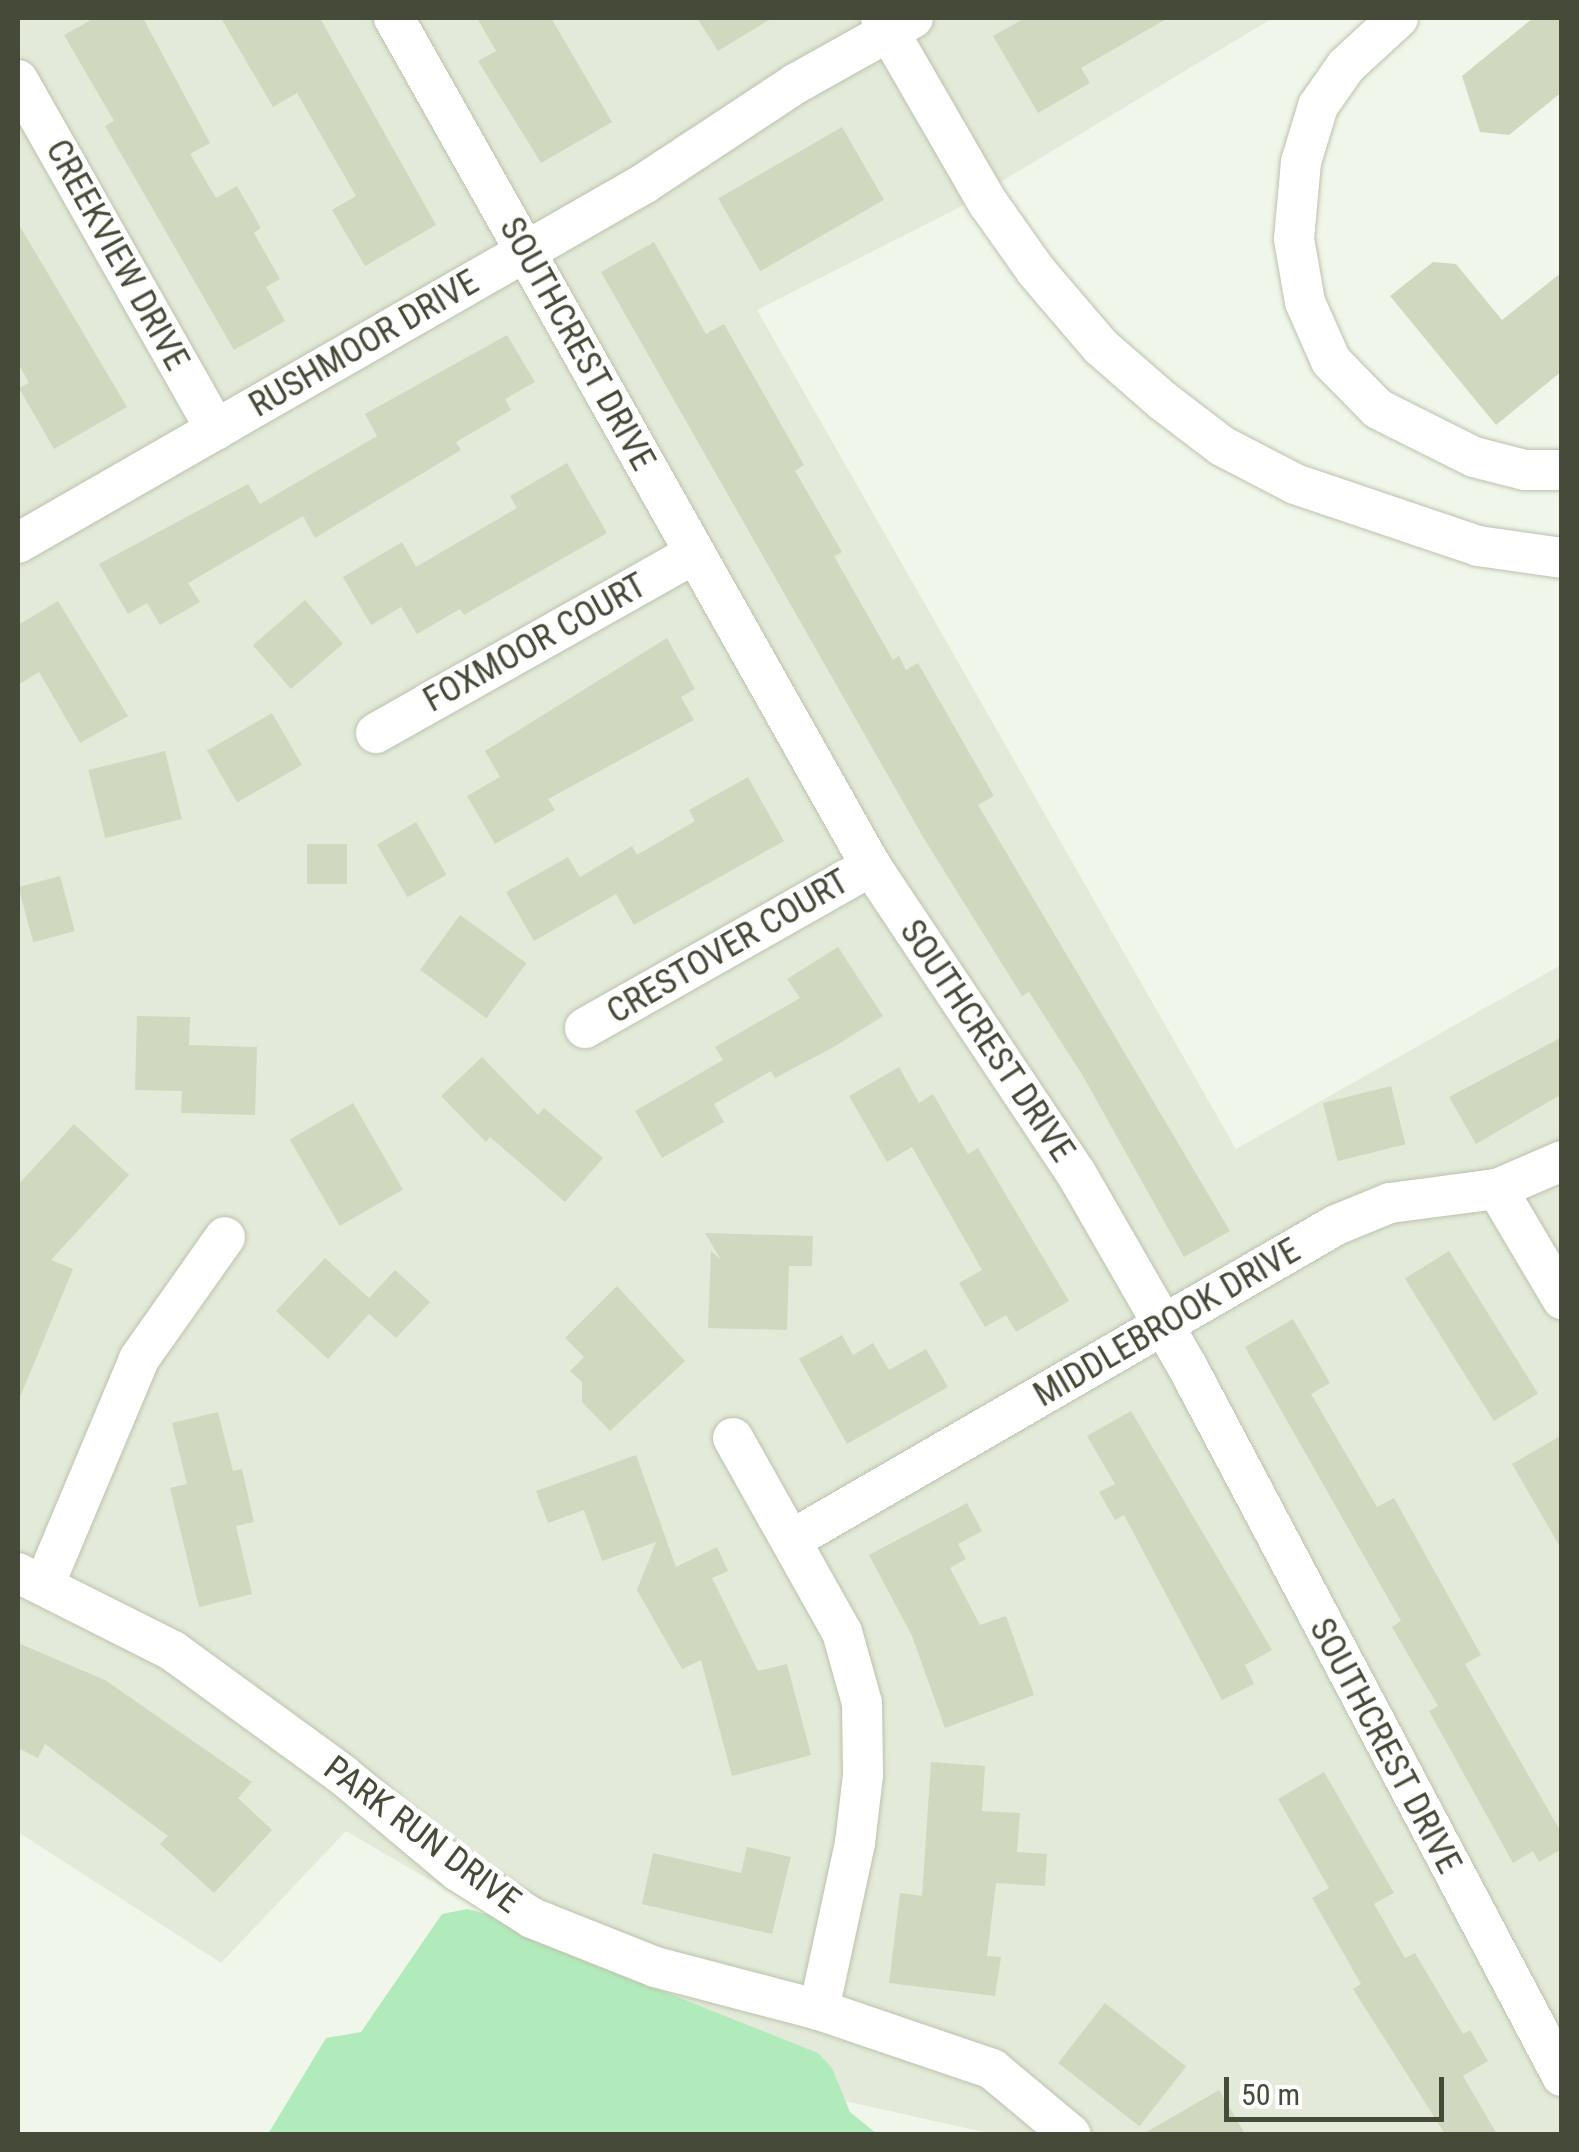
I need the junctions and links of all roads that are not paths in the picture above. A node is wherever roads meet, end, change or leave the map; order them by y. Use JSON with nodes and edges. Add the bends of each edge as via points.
{"nodes":[{"id":1,"x":394,"y":18,"type":"edge"},
{"id":2,"x":1398,"y":18,"type":"edge"},
{"id":3,"x":894,"y":22,"type":"edge"},
{"id":4,"x":18,"y":80,"type":"edge"},
{"id":5,"x":526,"y":250,"type":"junction"},
{"id":6,"x":216,"y":430,"type":"junction"},
{"id":7,"x":1562,"y":470,"type":"edge"},
{"id":8,"x":18,"y":543,"type":"edge"},
{"id":9,"x":694,"y":554,"type":"junction"},
{"id":10,"x":1562,"y":558,"type":"edge"},
{"id":11,"x":376,"y":733,"type":"dead end"},
{"id":12,"x":871,"y":866,"type":"junction"},
{"id":13,"x":585,"y":1028,"type":"dead end"},
{"id":14,"x":1562,"y":1161,"type":"edge"},
{"id":15,"x":1497,"y":1189,"type":"junction"},
{"id":16,"x":226,"y":1237,"type":"dead end"},
{"id":17,"x":1562,"y":1299,"type":"edge"},
{"id":18,"x":1163,"y":1326,"type":"junction"},
{"id":19,"x":734,"y":1438,"type":"dead end"},
{"id":20,"x":793,"y":1538,"type":"junction"},
{"id":21,"x":31,"y":1578,"type":"edge"},
{"id":22,"x":819,"y":2010,"type":"junction"},
{"id":23,"x":1562,"y":2076,"type":"edge"},
{"id":24,"x":1070,"y":2134,"type":"edge"}],
"edges":[{"from":1,"to":5,"type":"street","name":"SOUTHCREST DRIVE"},
{"from":2,"to":7,"type":"street","via":[[1346,66],[1318,106],[1301,162],[1294,239],[1305,302],[1331,361],[1378,409],[1474,457],[1525,470]]},
{"from":3,"to":5,"type":"street","name":"RUSHMOOR DRIVE"},
{"from":3,"to":10,"type":"street","via":[[988,202],[1036,271],[1101,347],[1163,401],[1222,446],[1383,519],[1478,546]]},
{"from":4,"to":6,"type":"street","name":"CREEKVIEW DRIVE"},
{"from":5,"to":6,"type":"street","name":"RUSHMOOR DRIVE"},
{"from":5,"to":9,"type":"street","name":"SOUTHCREST DRIVE"},
{"from":6,"to":8,"type":"street","name":"RUSHMOOR DRIVE"},
{"from":9,"to":11,"type":"street","name":"FOXMOOR COURT"},
{"from":9,"to":12,"type":"street","name":"SOUTHCREST DRIVE"},
{"from":12,"to":13,"type":"street","name":"CRESTOVER COURT"},
{"from":12,"to":18,"type":"street","name":"SOUTHCREST DRIVE","via":[[1076,1173]]},
{"from":14,"to":15,"type":"street","name":"MIDDLEBROOK DRIVE"},
{"from":15,"to":17,"type":"street"},
{"from":15,"to":18,"type":"street","name":"MIDDLEBROOK DRIVE","via":[[1390,1203],[1336,1226]]},
{"from":16,"to":21,"type":"street","via":[[139,1359]]},
{"from":18,"to":20,"type":"street","name":"MIDDLEBROOK DRIVE"},
{"from":18,"to":23,"type":"street","name":"SOUTHCREST DRIVE"},
{"from":19,"to":20,"type":"street"},
{"from":20,"to":22,"type":"street","via":[[842,1632],[865,1738],[855,1843]]},
{"from":21,"to":22,"type":"street","name":"PARK RUN DRIVE","via":[[174,1651],[343,1775],[458,1870],[532,1918],[655,1967]]},
{"from":22,"to":24,"type":"street","name":"PARK RUN DRIVE","via":[[992,2069]]}]}
